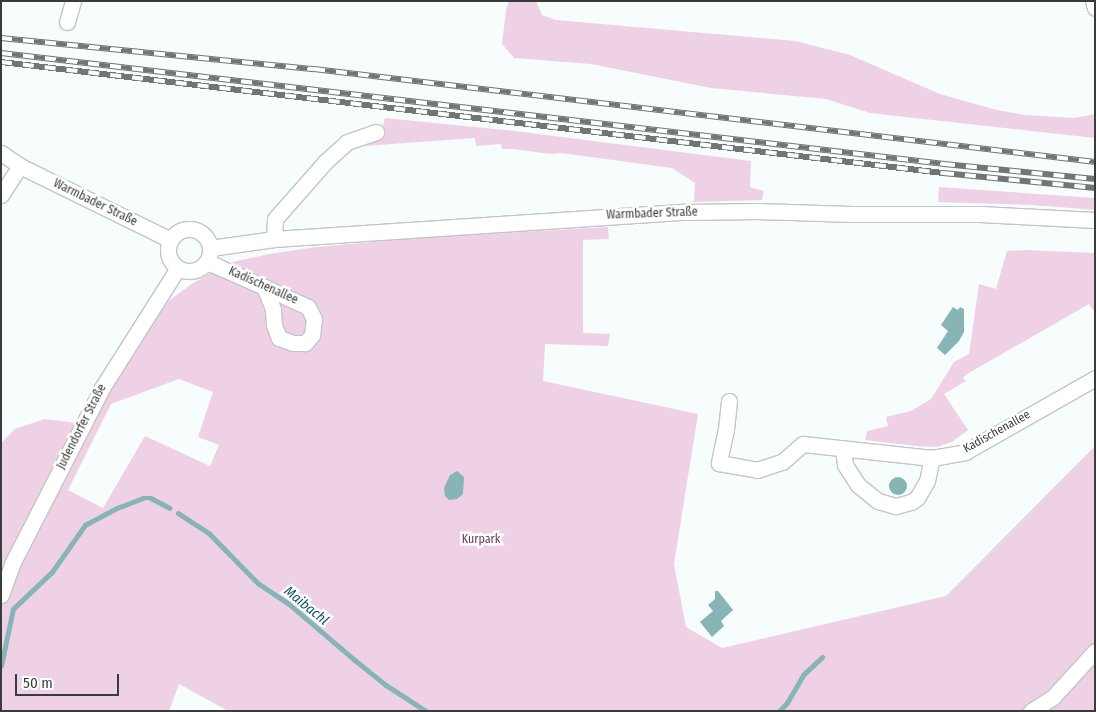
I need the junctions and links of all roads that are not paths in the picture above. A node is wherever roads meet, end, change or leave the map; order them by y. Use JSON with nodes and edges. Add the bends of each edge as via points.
{"nodes":[{"id":1,"x":73,"y":1,"type":"edge"},
{"id":2,"x":1093,"y":1,"type":"edge"},
{"id":3,"x":1095,"y":8,"type":"edge"},
{"id":4,"x":67,"y":22,"type":"dead end"},
{"id":5,"x":376,"y":132,"type":"dead end"},
{"id":6,"x":1,"y":153,"type":"edge"},
{"id":7,"x":20,"y":166,"type":"junction"},
{"id":8,"x":1,"y":195,"type":"edge"},
{"id":9,"x":1095,"y":220,"type":"edge"},
{"id":10,"x":274,"y":239,"type":"junction"},
{"id":11,"x":171,"y":240,"type":"junction"},
{"id":12,"x":211,"y":259,"type":"junction"},
{"id":13,"x":178,"y":268,"type":"junction"},
{"id":14,"x":264,"y":287,"type":"junction"},
{"id":15,"x":1095,"y":378,"type":"edge"},
{"id":16,"x":729,"y":402,"type":"dead end"},
{"id":17,"x":843,"y":450,"type":"junction"},
{"id":18,"x":932,"y":458,"type":"junction"},
{"id":19,"x":1,"y":595,"type":"edge"},
{"id":20,"x":1095,"y":651,"type":"edge"},
{"id":21,"x":1031,"y":711,"type":"edge"}],
"edges":[{"from":1,"to":4,"type":"street"},
{"from":2,"to":3,"type":"street"},
{"from":5,"to":10,"type":"street","via":[[347,142],[325,162],[275,218]]},
{"from":6,"to":7,"type":"street","name":"Warmbader Straße"},
{"from":7,"to":8,"type":"street"},
{"from":7,"to":11,"type":"street","name":"Warmbader Straße"},
{"from":9,"to":10,"type":"street","name":"Warmbader Straße","via":[[980,214],[684,212]]},
{"from":10,"to":12,"type":"street","name":"Warmbader Straße"},
{"from":11,"to":12,"type":"street","via":[[180,231],[194,229],[205,236]]},
{"from":11,"to":13,"type":"street","via":[[168,246],[170,258]]},
{"from":12,"to":13,"type":"street","name":"Warmbader Straße","via":[[190,271]]},
{"from":12,"to":14,"type":"street","name":"Kadischenallee"},
{"from":13,"to":19,"type":"street","name":"Judendorfer Straße","via":[[102,388],[12,564]]},
{"from":14,"to":14,"type":"street","name":"Kadischenallee","via":[[308,307],[314,319],[312,335],[305,343],[279,338]]},
{"from":15,"to":18,"type":"street","name":"Kadischenallee","via":[[965,452]]},
{"from":16,"to":17,"type":"street","name":"Kadischenallee","via":[[718,463],[757,470],[782,462],[803,444]]},
{"from":17,"to":18,"type":"street","name":"Kadischenallee"},
{"from":17,"to":18,"type":"street","via":[[845,465],[858,485],[878,501],[896,506],[911,502],[920,494],[927,481]]},
{"from":20,"to":21,"type":"street","via":[[1053,697]]}]}
